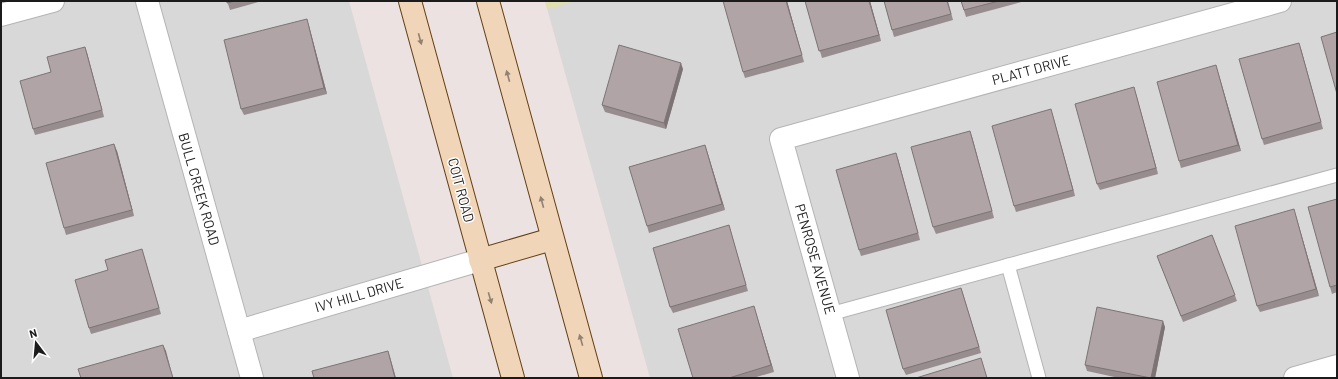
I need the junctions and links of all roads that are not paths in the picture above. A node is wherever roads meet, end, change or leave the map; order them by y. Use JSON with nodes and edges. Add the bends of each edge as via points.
{"nodes":[{"id":1,"x":54,"y":1,"type":"edge"},
{"id":2,"x":147,"y":1,"type":"edge"},
{"id":3,"x":410,"y":1,"type":"edge"},
{"id":4,"x":488,"y":1,"type":"edge"},
{"id":5,"x":1280,"y":1,"type":"edge"},
{"id":6,"x":1,"y":16,"type":"edge"},
{"id":7,"x":782,"y":139,"type":"joint"},
{"id":8,"x":1337,"y":175,"type":"edge"},
{"id":9,"x":552,"y":239,"type":"junction"},
{"id":10,"x":480,"y":260,"type":"junction"},
{"id":11,"x":1008,"y":265,"type":"junction"},
{"id":12,"x":830,"y":314,"type":"junction"},
{"id":13,"x":239,"y":331,"type":"junction"},
{"id":14,"x":1337,"y":366,"type":"edge"},
{"id":15,"x":252,"y":378,"type":"edge"},
{"id":16,"x":513,"y":378,"type":"edge"},
{"id":17,"x":591,"y":378,"type":"edge"},
{"id":18,"x":848,"y":378,"type":"edge"},
{"id":19,"x":1040,"y":378,"type":"edge"},
{"id":20,"x":1295,"y":378,"type":"edge"}],
"edges":[{"from":1,"to":6,"type":"street"},
{"from":2,"to":13,"type":"street","name":"BULL CREEK ROAD"},
{"from":3,"to":10,"type":"main road","name":"COIT ROAD","one_way":true},
{"from":9,"to":4,"type":"main road","one_way":true},
{"from":5,"to":7,"type":"street","name":"PLATT DRIVE"},
{"from":7,"to":12,"type":"street","name":"PENROSE AVENUE"},
{"from":8,"to":11,"type":"lane"},
{"from":9,"to":10,"type":"main road"},
{"from":17,"to":9,"type":"main road","one_way":true},
{"from":10,"to":13,"type":"street","name":"IVY HILL DRIVE"},
{"from":10,"to":16,"type":"main road","name":"COIT ROAD","one_way":true},
{"from":11,"to":12,"type":"lane"},
{"from":11,"to":19,"type":"lane"},
{"from":12,"to":18,"type":"street","name":"PENROSE AVENUE"},
{"from":13,"to":15,"type":"street","name":"BULL CREEK ROAD"},
{"from":14,"to":20,"type":"street"}]}
